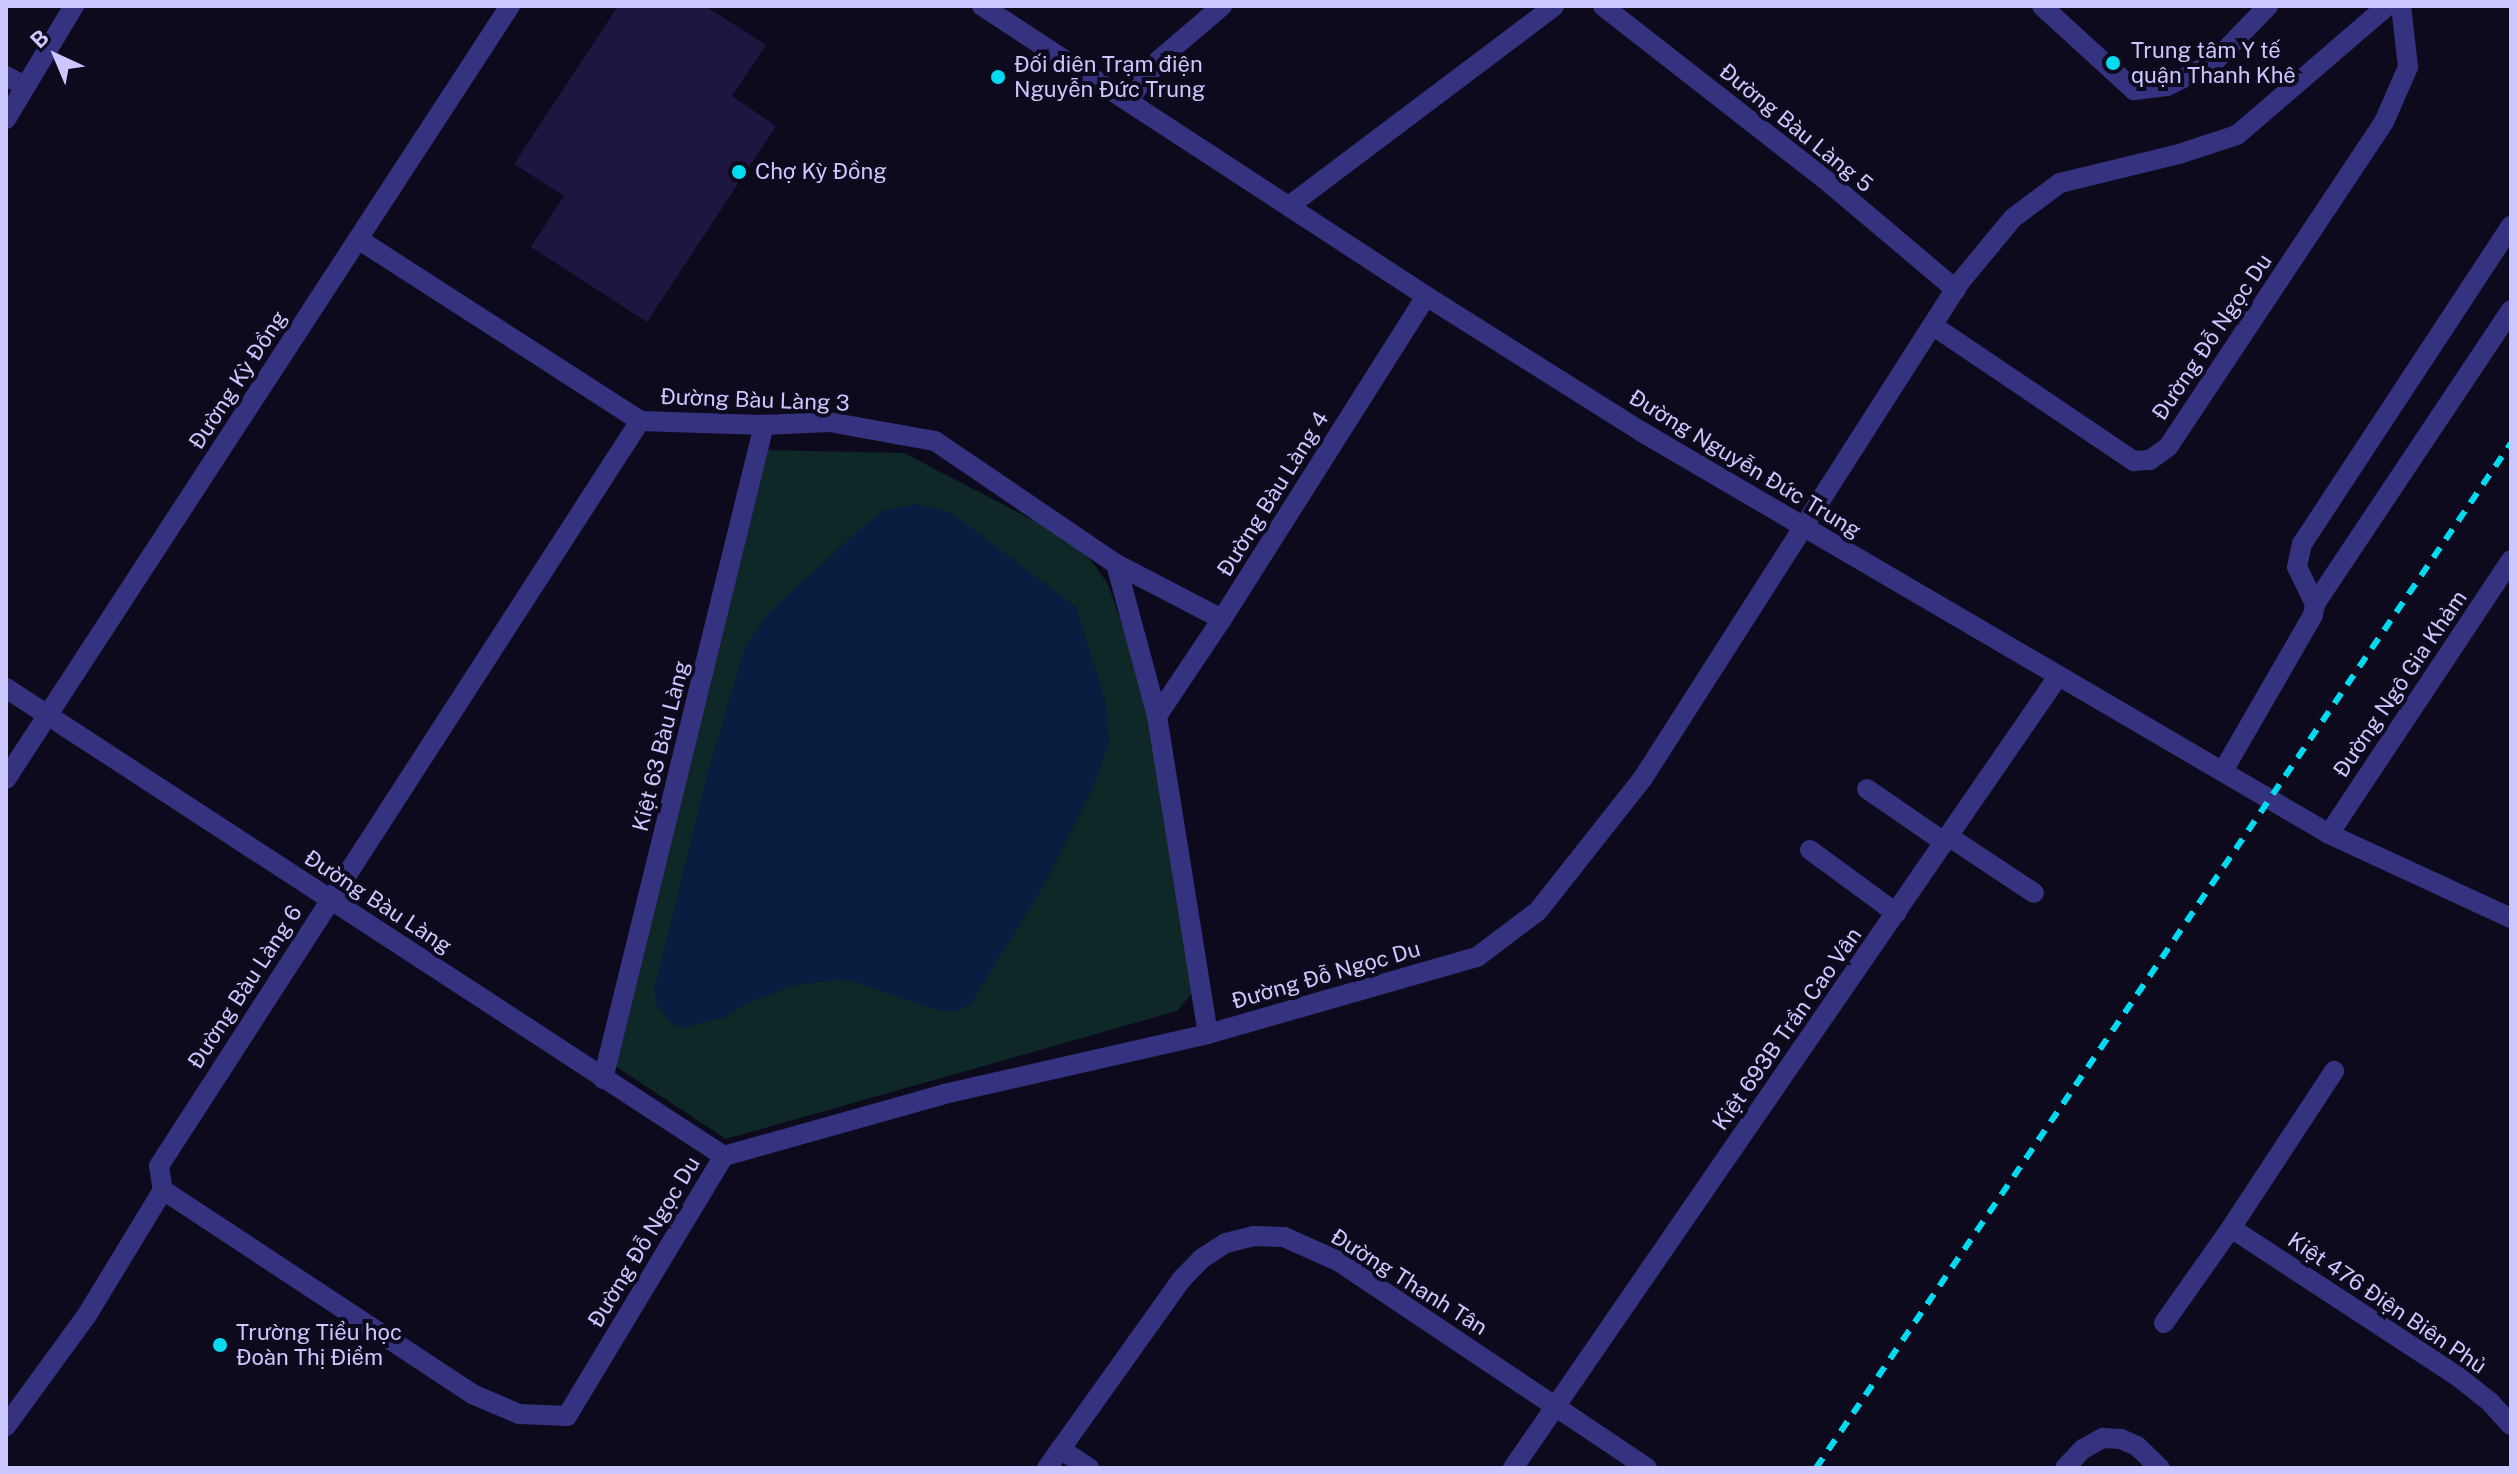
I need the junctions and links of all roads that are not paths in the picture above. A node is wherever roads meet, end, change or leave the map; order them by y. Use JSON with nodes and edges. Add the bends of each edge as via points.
{"nodes":[{"id":1,"x":74,"y":6,"type":"edge"},
{"id":2,"x":510,"y":6,"type":"edge"},
{"id":3,"x":982,"y":6,"type":"edge"},
{"id":4,"x":1222,"y":6,"type":"edge"},
{"id":5,"x":1554,"y":6,"type":"edge"},
{"id":6,"x":1603,"y":6,"type":"edge"},
{"id":7,"x":2042,"y":6,"type":"edge"},
{"id":8,"x":2268,"y":6,"type":"edge"},
{"id":9,"x":2387,"y":6,"type":"edge"},
{"id":10,"x":2401,"y":6,"type":"edge"},
{"id":11,"x":6,"y":76,"type":"edge"},
{"id":12,"x":25,"y":86,"type":"junction"},
{"id":13,"x":1128,"y":100,"type":"junction"},
{"id":14,"x":6,"y":119,"type":"edge"},
{"id":15,"x":1289,"y":206,"type":"junction"},
{"id":16,"x":2511,"y":226,"type":"edge"},
{"id":17,"x":358,"y":239,"type":"junction"},
{"id":18,"x":1956,"y":290,"type":"junction"},
{"id":19,"x":1426,"y":296,"type":"junction"},
{"id":20,"x":2511,"y":310,"type":"edge"},
{"id":21,"x":1935,"y":327,"type":"junction"},
{"id":22,"x":640,"y":421,"type":"junction"},
{"id":23,"x":764,"y":425,"type":"junction"},
{"id":24,"x":1805,"y":528,"type":"junction"},
{"id":25,"x":2511,"y":560,"type":"edge"},
{"id":26,"x":1116,"y":564,"type":"junction"},
{"id":27,"x":2315,"y":604,"type":"junction"},
{"id":28,"x":1222,"y":619,"type":"junction"},
{"id":29,"x":2057,"y":678,"type":"junction"},
{"id":30,"x":6,"y":688,"type":"edge"},
{"id":31,"x":1157,"y":716,"type":"junction"},
{"id":32,"x":48,"y":717,"type":"junction"},
{"id":33,"x":2223,"y":771,"type":"junction"},
{"id":34,"x":6,"y":779,"type":"edge"},
{"id":35,"x":1867,"y":789,"type":"dead end"},
{"id":36,"x":2329,"y":834,"type":"junction"},
{"id":37,"x":1946,"y":839,"type":"junction"},
{"id":38,"x":1810,"y":850,"type":"dead end"},
{"id":39,"x":2034,"y":893,"type":"dead end"},
{"id":40,"x":331,"y":899,"type":"junction"},
{"id":41,"x":1896,"y":913,"type":"junction"},
{"id":42,"x":2511,"y":918,"type":"edge"},
{"id":43,"x":1208,"y":1034,"type":"junction"},
{"id":44,"x":2334,"y":1071,"type":"dead end"},
{"id":45,"x":603,"y":1079,"type":"junction"},
{"id":46,"x":724,"y":1156,"type":"junction"},
{"id":47,"x":163,"y":1190,"type":"junction"},
{"id":48,"x":2231,"y":1228,"type":"junction"},
{"id":49,"x":2164,"y":1323,"type":"dead end"},
{"id":50,"x":1556,"y":1406,"type":"junction"},
{"id":51,"x":2511,"y":1425,"type":"edge"},
{"id":52,"x":6,"y":1426,"type":"edge"},
{"id":53,"x":1060,"y":1449,"type":"junction"},
{"id":54,"x":1047,"y":1468,"type":"edge"},
{"id":55,"x":1089,"y":1468,"type":"edge"},
{"id":56,"x":1513,"y":1468,"type":"edge"},
{"id":57,"x":1647,"y":1468,"type":"edge"},
{"id":58,"x":2065,"y":1468,"type":"edge"},
{"id":59,"x":2160,"y":1468,"type":"edge"}],
"edges":[{"from":1,"to":12,"type":"street"},
{"from":2,"to":17,"type":"street","name":"Đường Kỳ Đồng"},
{"from":3,"to":13,"type":"street","name":"Đường Nguyễn Đức Trung"},
{"from":4,"to":13,"type":"street","via":[[1160,59]]},
{"from":5,"to":15,"type":"street"},
{"from":6,"to":18,"type":"street","name":"Đường Bàu Làng 5","via":[[1826,180]]},
{"from":7,"to":8,"type":"street","via":[[2134,90],[2167,86],[2212,64]]},
{"from":9,"to":18,"type":"street","name":"Đường Đỗ Ngọc Du","via":[[2237,135],[2060,183],[2013,218]]},
{"from":10,"to":21,"type":"street","name":"Đường Đỗ Ngọc Du","via":[[2408,67],[2384,122],[2168,447],[2150,460],[2134,461]]},
{"from":11,"to":12,"type":"street"},
{"from":12,"to":14,"type":"street"},
{"from":13,"to":15,"type":"street","name":"Đường Nguyễn Đức Trung"},
{"from":15,"to":19,"type":"street","name":"Đường Nguyễn Đức Trung"},
{"from":16,"to":27,"type":"street","via":[[2302,544],[2297,567]]},
{"from":17,"to":22,"type":"street","name":"Đường Bàu Làng 3"},
{"from":17,"to":32,"type":"street","name":"Đường Kỳ Đồng"},
{"from":18,"to":21,"type":"street","name":"Đường Đỗ Ngọc Du"},
{"from":19,"to":24,"type":"street","name":"Đường Nguyễn Đức Trung"},
{"from":19,"to":28,"type":"street","name":"Đường Bàu Làng 4"},
{"from":20,"to":27,"type":"street"},
{"from":21,"to":24,"type":"street","name":"Đường Đỗ Ngọc Du"},
{"from":22,"to":23,"type":"street","name":"Đường Bàu Làng 3"},
{"from":22,"to":40,"type":"street","name":"Đường Bàu Làng 6"},
{"from":23,"to":26,"type":"street","name":"Đường Bàu Làng 3","via":[[829,422],[935,441]]},
{"from":23,"to":45,"type":"street","name":"Kiệt 63 Bàu Làng"},
{"from":24,"to":29,"type":"street","name":"Đường Nguyễn Đức Trung"},
{"from":24,"to":43,"type":"street","name":"Đường Đỗ Ngọc Du","via":[[1643,778],[1538,911],[1477,957]]},
{"from":25,"to":36,"type":"street","name":"Đường Ngô Gia Khảm"},
{"from":26,"to":28,"type":"street","name":"Đường Bàu Làng 3"},
{"from":26,"to":31,"type":"street"},
{"from":27,"to":33,"type":"street","via":[[2307,629]]},
{"from":28,"to":31,"type":"street","name":"Đường Bàu Làng 4"},
{"from":29,"to":33,"type":"street","name":"Đường Nguyễn Đức Trung"},
{"from":29,"to":37,"type":"street","name":"Kiệt 693B Trần Cao Vân"},
{"from":30,"to":32,"type":"street","name":"Đường Bàu Làng"},
{"from":31,"to":43,"type":"street"},
{"from":32,"to":34,"type":"street","name":"Đường Kỳ Đồng"},
{"from":32,"to":40,"type":"street","name":"Đường Bàu Làng"},
{"from":33,"to":36,"type":"street","name":"Đường Nguyễn Đức Trung"},
{"from":35,"to":37,"type":"street"},
{"from":36,"to":42,"type":"street","name":"Đường Nguyễn Đức Trung"},
{"from":37,"to":39,"type":"street"},
{"from":37,"to":41,"type":"street","name":"Kiệt 693B Trần Cao Vân"},
{"from":38,"to":41,"type":"street"},
{"from":40,"to":45,"type":"street","name":"Đường Bàu Làng"},
{"from":40,"to":47,"type":"street","name":"Đường Bàu Làng 6","via":[[159,1166]]},
{"from":41,"to":50,"type":"street","name":"Kiệt 693B Trần Cao Vân"},
{"from":43,"to":46,"type":"street","name":"Đường Đỗ Ngọc Du","via":[[944,1094]]},
{"from":44,"to":48,"type":"street"},
{"from":45,"to":46,"type":"street","name":"Đường Bàu Làng"},
{"from":46,"to":47,"type":"street","name":"Đường Đỗ Ngọc Du","via":[[567,1416],[519,1414],[472,1394]]},
{"from":47,"to":52,"type":"street","via":[[87,1315]]},
{"from":48,"to":49,"type":"street"},
{"from":48,"to":51,"type":"street","name":"Kiệt 476 Điện Biên Phủ","via":[[2457,1376]]},
{"from":50,"to":53,"type":"street","name":"Đường Thanh Tân","via":[[1338,1261],[1284,1237],[1254,1236],[1226,1243],[1181,1280]]},
{"from":50,"to":56,"type":"street","name":"Kiệt 693B Trần Cao Vân"},
{"from":50,"to":57,"type":"street","name":"Đường Thanh Tân"},
{"from":53,"to":54,"type":"street","name":"Đường Thanh Tân"},
{"from":53,"to":55,"type":"street"},
{"from":58,"to":59,"type":"street","via":[[2103,1438],[2137,1446]]}]}
